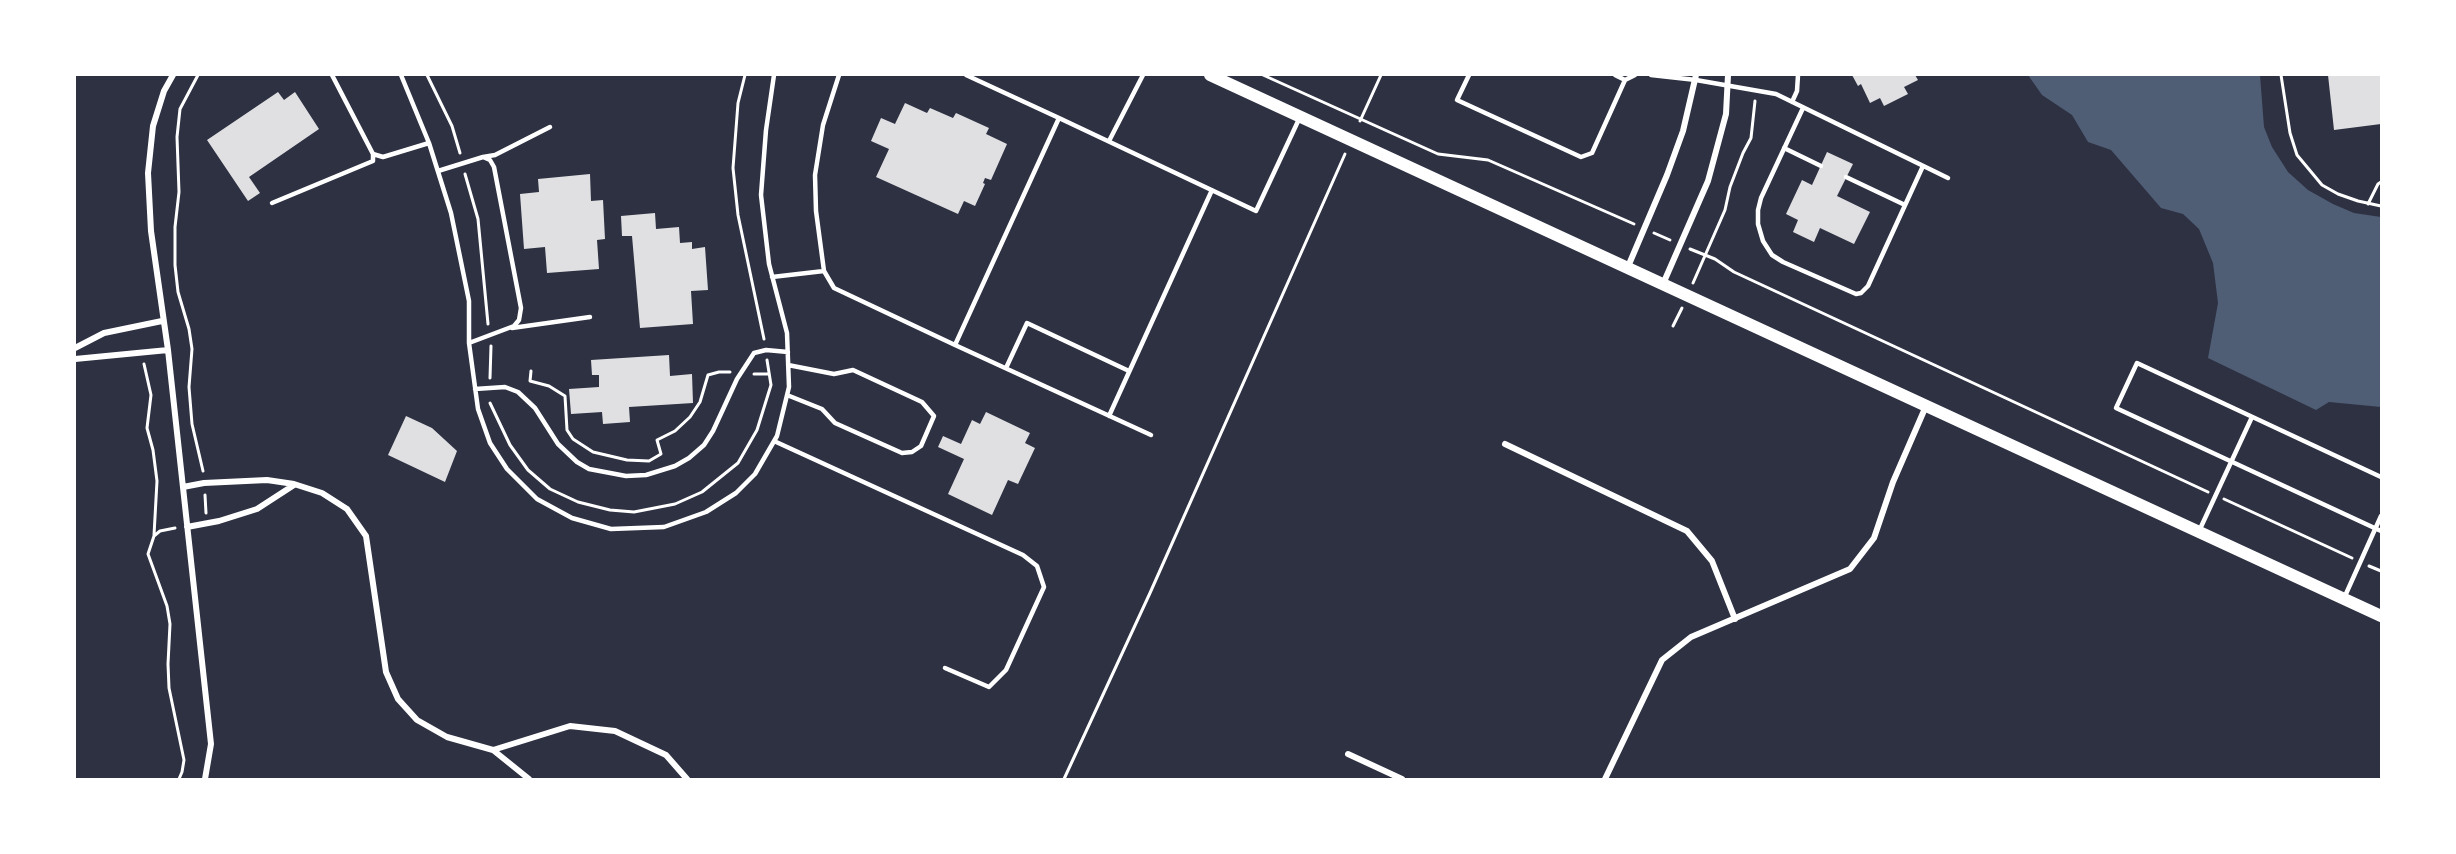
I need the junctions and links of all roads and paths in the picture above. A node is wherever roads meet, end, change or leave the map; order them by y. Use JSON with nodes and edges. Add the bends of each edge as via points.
{"nodes":[{"id":1,"x":173,"y":75,"type":"edge"},
{"id":2,"x":198,"y":75,"type":"edge"},
{"id":3,"x":332,"y":75,"type":"edge"},
{"id":4,"x":401,"y":75,"type":"edge"},
{"id":5,"x":427,"y":75,"type":"edge"},
{"id":6,"x":745,"y":75,"type":"edge"},
{"id":7,"x":774,"y":75,"type":"edge"},
{"id":8,"x":839,"y":75,"type":"edge"},
{"id":9,"x":966,"y":75,"type":"edge"},
{"id":10,"x":1143,"y":75,"type":"edge"},
{"id":11,"x":1210,"y":75,"type":"edge"},
{"id":12,"x":1263,"y":75,"type":"edge"},
{"id":13,"x":1381,"y":75,"type":"edge"},
{"id":14,"x":1469,"y":75,"type":"edge"},
{"id":15,"x":1615,"y":75,"type":"edge"},
{"id":16,"x":1635,"y":75,"type":"edge"},
{"id":17,"x":1651,"y":75,"type":"edge"},
{"id":18,"x":1728,"y":75,"type":"edge"},
{"id":19,"x":1798,"y":75,"type":"edge"},
{"id":20,"x":2281,"y":75,"type":"edge"},
{"id":21,"x":1696,"y":77,"type":"edge"},
{"id":22,"x":1625,"y":80,"type":"junction"},
{"id":23,"x":1728,"y":85,"type":"junction"},
{"id":24,"x":1755,"y":89,"type":"junction"},
{"id":25,"x":1792,"y":102,"type":"junction"},
{"id":26,"x":1803,"y":108,"type":"junction"},
{"id":27,"x":1301,"y":117,"type":"junction"},
{"id":28,"x":1059,"y":118,"type":"junction"},
{"id":29,"x":1360,"y":120,"type":"junction"},
{"id":30,"x":550,"y":127,"type":"dead end"},
{"id":31,"x":1109,"y":141,"type":"junction"},
{"id":32,"x":429,"y":143,"type":"junction"},
{"id":33,"x":1784,"y":148,"type":"junction"},
{"id":34,"x":373,"y":154,"type":"junction"},
{"id":35,"x":483,"y":157,"type":"junction"},
{"id":36,"x":462,"y":164,"type":"junction"},
{"id":37,"x":1339,"y":166,"type":"dead end"},
{"id":38,"x":1821,"y":166,"type":"dead end"},
{"id":39,"x":1923,"y":166,"type":"junction"},
{"id":40,"x":438,"y":171,"type":"junction"},
{"id":41,"x":1846,"y":177,"type":"dead end"},
{"id":42,"x":1948,"y":178,"type":"dead end"},
{"id":43,"x":2381,"y":182,"type":"edge"},
{"id":44,"x":1212,"y":190,"type":"junction"},
{"id":45,"x":272,"y":203,"type":"dead end"},
{"id":46,"x":2368,"y":204,"type":"junction"},
{"id":47,"x":1905,"y":205,"type":"junction"},
{"id":48,"x":2381,"y":206,"type":"edge"},
{"id":49,"x":1644,"y":228,"type":"junction"},
{"id":50,"x":1680,"y":245,"type":"junction"},
{"id":51,"x":1704,"y":256,"type":"junction"},
{"id":52,"x":1627,"y":269,"type":"junction"},
{"id":53,"x":824,"y":271,"type":"junction"},
{"id":54,"x":772,"y":277,"type":"junction"},
{"id":55,"x":1662,"y":285,"type":"junction"},
{"id":56,"x":1688,"y":296,"type":"junction"},
{"id":57,"x":590,"y":317,"type":"dead end"},
{"id":58,"x":162,"y":321,"type":"junction"},
{"id":59,"x":1673,"y":326,"type":"dead end"},
{"id":60,"x":511,"y":328,"type":"junction"},
{"id":61,"x":490,"y":336,"type":"junction"},
{"id":62,"x":469,"y":343,"type":"junction"},
{"id":63,"x":955,"y":345,"type":"junction"},
{"id":64,"x":75,"y":348,"type":"edge"},
{"id":65,"x":168,"y":350,"type":"junction"},
{"id":66,"x":766,"y":350,"type":"junction"},
{"id":67,"x":788,"y":352,"type":"junction"},
{"id":68,"x":141,"y":353,"type":"junction"},
{"id":69,"x":75,"y":359,"type":"edge"},
{"id":70,"x":788,"y":365,"type":"junction"},
{"id":71,"x":1006,"y":368,"type":"junction"},
{"id":72,"x":531,"y":371,"type":"dead end"},
{"id":73,"x":1129,"y":371,"type":"junction"},
{"id":74,"x":740,"y":373,"type":"junction"},
{"id":75,"x":770,"y":375,"type":"junction"},
{"id":76,"x":490,"y":388,"type":"junction"},
{"id":77,"x":475,"y":389,"type":"junction"},
{"id":78,"x":787,"y":395,"type":"junction"},
{"id":79,"x":1926,"y":406,"type":"junction"},
{"id":80,"x":1109,"y":416,"type":"junction"},
{"id":81,"x":2252,"y":417,"type":"junction"},
{"id":82,"x":1151,"y":435,"type":"dead end"},
{"id":83,"x":774,"y":441,"type":"junction"},
{"id":84,"x":1505,"y":444,"type":"dead end"},
{"id":85,"x":2232,"y":461,"type":"junction"},
{"id":86,"x":2381,"y":477,"type":"edge"},
{"id":87,"x":204,"y":483,"type":"junction"},
{"id":88,"x":294,"y":484,"type":"junction"},
{"id":89,"x":183,"y":487,"type":"junction"},
{"id":90,"x":2216,"y":496,"type":"junction"},
{"id":91,"x":2381,"y":516,"type":"edge"},
{"id":92,"x":207,"y":524,"type":"junction"},
{"id":93,"x":187,"y":527,"type":"junction"},
{"id":94,"x":2378,"y":530,"type":"edge"},
{"id":95,"x":2198,"y":532,"type":"junction"},
{"id":96,"x":154,"y":536,"type":"junction"},
{"id":97,"x":2361,"y":562,"type":"junction"},
{"id":98,"x":2381,"y":571,"type":"edge"},
{"id":99,"x":2344,"y":599,"type":"junction"},
{"id":100,"x":2381,"y":616,"type":"edge"},
{"id":101,"x":1735,"y":619,"type":"junction"},
{"id":102,"x":945,"y":668,"type":"dead end"},
{"id":103,"x":493,"y":750,"type":"junction"},
{"id":104,"x":1348,"y":754,"type":"dead end"},
{"id":105,"x":179,"y":779,"type":"edge"},
{"id":106,"x":205,"y":779,"type":"edge"},
{"id":107,"x":529,"y":779,"type":"edge"},
{"id":108,"x":687,"y":779,"type":"edge"},
{"id":109,"x":1064,"y":779,"type":"edge"},
{"id":110,"x":1402,"y":779,"type":"edge"},
{"id":111,"x":1605,"y":779,"type":"edge"}],
"edges":[{"from":1,"to":58,"type":"street","via":[[153,126],[148,173]]},
{"from":2,"to":87,"type":"path","via":[[180,109],[175,266],[191,339],[192,424]]},
{"from":3,"to":34,"type":"lane"},
{"from":4,"to":32,"type":"lane"},
{"from":5,"to":36,"type":"path","via":[[452,126]]},
{"from":6,"to":66,"type":"path","via":[[738,103],[733,168],[738,215]]},
{"from":7,"to":54,"type":"lane","via":[[761,195]]},
{"from":8,"to":53,"type":"lane","via":[[823,125],[815,175]]},
{"from":9,"to":28,"type":"lane"},
{"from":10,"to":31,"type":"lane"},
{"from":11,"to":27,"type":"main road"},
{"from":12,"to":29,"type":"path"},
{"from":13,"to":29,"type":"path"},
{"from":14,"to":22,"type":"lane","via":[[1457,100],[1581,157],[1592,153]]},
{"from":15,"to":22,"type":"lane"},
{"from":16,"to":22,"type":"lane"},
{"from":17,"to":21,"type":"lane"},
{"from":18,"to":23,"type":"street"},
{"from":19,"to":25,"type":"lane"},
{"from":20,"to":46,"type":"path","via":[[2297,155],[2322,185]]},
{"from":21,"to":23,"type":"lane"},
{"from":21,"to":49,"type":"street","via":[[1683,131]]},
{"from":23,"to":24,"type":"lane"},
{"from":23,"to":50,"type":"street","via":[[1726,114],[1714,163]]},
{"from":24,"to":25,"type":"lane"},
{"from":24,"to":51,"type":"path","via":[[1751,138]]},
{"from":25,"to":26,"type":"lane"},
{"from":26,"to":33,"type":"lane"},
{"from":26,"to":39,"type":"lane"},
{"from":27,"to":44,"type":"lane","via":[[1256,211]]},
{"from":27,"to":52,"type":"main road"},
{"from":28,"to":31,"type":"lane"},
{"from":28,"to":63,"type":"lane"},
{"from":29,"to":49,"type":"path","via":[[1438,154],[1488,160]]},
{"from":30,"to":35,"type":"lane","via":[[495,155]]},
{"from":31,"to":44,"type":"lane"},
{"from":32,"to":34,"type":"lane","via":[[383,157]]},
{"from":32,"to":40,"type":"lane"},
{"from":33,"to":38,"type":"lane"},
{"from":33,"to":47,"type":"lane","via":[[1758,210],[1763,241],[1772,255],[1783,262],[1861,293],[1868,286]]},
{"from":34,"to":45,"type":"lane","via":[[373,161]]},
{"from":35,"to":36,"type":"lane"},
{"from":35,"to":60,"type":"lane","via":[[494,167],[520,309],[519,320]]},
{"from":36,"to":40,"type":"lane"},
{"from":36,"to":61,"type":"path","via":[[478,219]]},
{"from":37,"to":109,"type":"path"},
{"from":39,"to":42,"type":"lane"},
{"from":39,"to":47,"type":"lane"},
{"from":40,"to":62,"type":"lane","via":[[469,301]]},
{"from":41,"to":47,"type":"lane"},
{"from":43,"to":46,"type":"path"},
{"from":44,"to":73,"type":"lane"},
{"from":46,"to":48,"type":"path"},
{"from":49,"to":50,"type":"path"},
{"from":49,"to":52,"type":"street"},
{"from":50,"to":51,"type":"path"},
{"from":50,"to":55,"type":"street"},
{"from":51,"to":56,"type":"path"},
{"from":51,"to":90,"type":"path"},
{"from":52,"to":55,"type":"main road"},
{"from":53,"to":54,"type":"lane"},
{"from":53,"to":63,"type":"lane","via":[[834,288]]},
{"from":54,"to":67,"type":"lane"},
{"from":55,"to":56,"type":"main road"},
{"from":56,"to":59,"type":"path"},
{"from":56,"to":79,"type":"main road"},
{"from":57,"to":60,"type":"lane"},
{"from":58,"to":64,"type":"street","via":[[104,333]]},
{"from":58,"to":65,"type":"street"},
{"from":60,"to":61,"type":"lane"},
{"from":61,"to":62,"type":"lane"},
{"from":61,"to":76,"type":"path"},
{"from":62,"to":77,"type":"lane"},
{"from":63,"to":71,"type":"lane"},
{"from":65,"to":68,"type":"street"},
{"from":65,"to":89,"type":"street"},
{"from":66,"to":67,"type":"lane"},
{"from":66,"to":74,"type":"lane","via":[[754,353]]},
{"from":66,"to":75,"type":"path"},
{"from":67,"to":70,"type":"lane"},
{"from":68,"to":69,"type":"street"},
{"from":68,"to":96,"type":"path","via":[[151,395],[147,428],[158,482]]},
{"from":70,"to":78,"type":"lane"},
{"from":70,"to":78,"type":"lane","via":[[834,374],[853,370],[922,402],[934,416],[921,446],[902,453],[835,423],[822,409]]},
{"from":71,"to":73,"type":"lane","via":[[1027,323]]},
{"from":71,"to":80,"type":"lane"},
{"from":72,"to":74,"type":"path","via":[[530,381],[565,396],[567,430],[573,439],[593,452],[649,461],[661,454],[657,440],[690,417],[700,402],[708,375]]},
{"from":73,"to":80,"type":"lane"},
{"from":74,"to":75,"type":"path"},
{"from":74,"to":76,"type":"lane","via":[[704,444],[675,466],[646,475],[626,476],[589,469],[558,444],[535,408],[518,392],[505,387]]},
{"from":75,"to":76,"type":"path","via":[[771,384],[757,430],[738,463],[702,492],[675,504],[634,512],[578,502],[550,489],[528,470],[510,445],[490,404]]},
{"from":76,"to":77,"type":"lane"},
{"from":77,"to":83,"type":"lane","via":[[490,443],[507,469],[537,499],[572,518],[611,530],[664,527],[706,512],[736,493],[755,474]]},
{"from":78,"to":83,"type":"lane"},
{"from":79,"to":95,"type":"main road"},
{"from":79,"to":101,"type":"street","via":[[1874,538],[1850,569]]},
{"from":80,"to":82,"type":"lane"},
{"from":81,"to":85,"type":"lane"},
{"from":81,"to":85,"type":"lane","via":[[2137,363],[2116,408]]},
{"from":81,"to":86,"type":"lane"},
{"from":83,"to":102,"type":"lane","via":[[1023,555],[1037,566],[1044,587],[1006,670],[988,687]]},
{"from":84,"to":101,"type":"street","via":[[1687,531],[1712,561]]},
{"from":85,"to":90,"type":"lane"},
{"from":85,"to":94,"type":"lane"},
{"from":87,"to":88,"type":"street","via":[[267,480]]},
{"from":87,"to":89,"type":"street"},
{"from":87,"to":92,"type":"path"},
{"from":88,"to":92,"type":"street","via":[[257,509]]},
{"from":88,"to":103,"type":"street","via":[[322,493],[347,509],[366,536],[386,672],[398,699],[417,720],[447,737]]},
{"from":89,"to":93,"type":"street"},
{"from":90,"to":95,"type":"lane"},
{"from":90,"to":97,"type":"path"},
{"from":91,"to":94,"type":"lane"},
{"from":92,"to":93,"type":"street"},
{"from":93,"to":96,"type":"path","via":[[160,531]]},
{"from":93,"to":106,"type":"street","via":[[211,744]]},
{"from":94,"to":97,"type":"lane"},
{"from":95,"to":99,"type":"main road"},
{"from":96,"to":105,"type":"path","via":[[148,554],[170,624],[169,688],[184,760]]},
{"from":97,"to":98,"type":"path"},
{"from":97,"to":99,"type":"lane"},
{"from":99,"to":100,"type":"main road"},
{"from":101,"to":111,"type":"street","via":[[1691,637],[1662,660]]},
{"from":103,"to":107,"type":"street"},
{"from":103,"to":108,"type":"street","via":[[570,726],[615,731],[666,755]]},
{"from":104,"to":110,"type":"street"}]}
